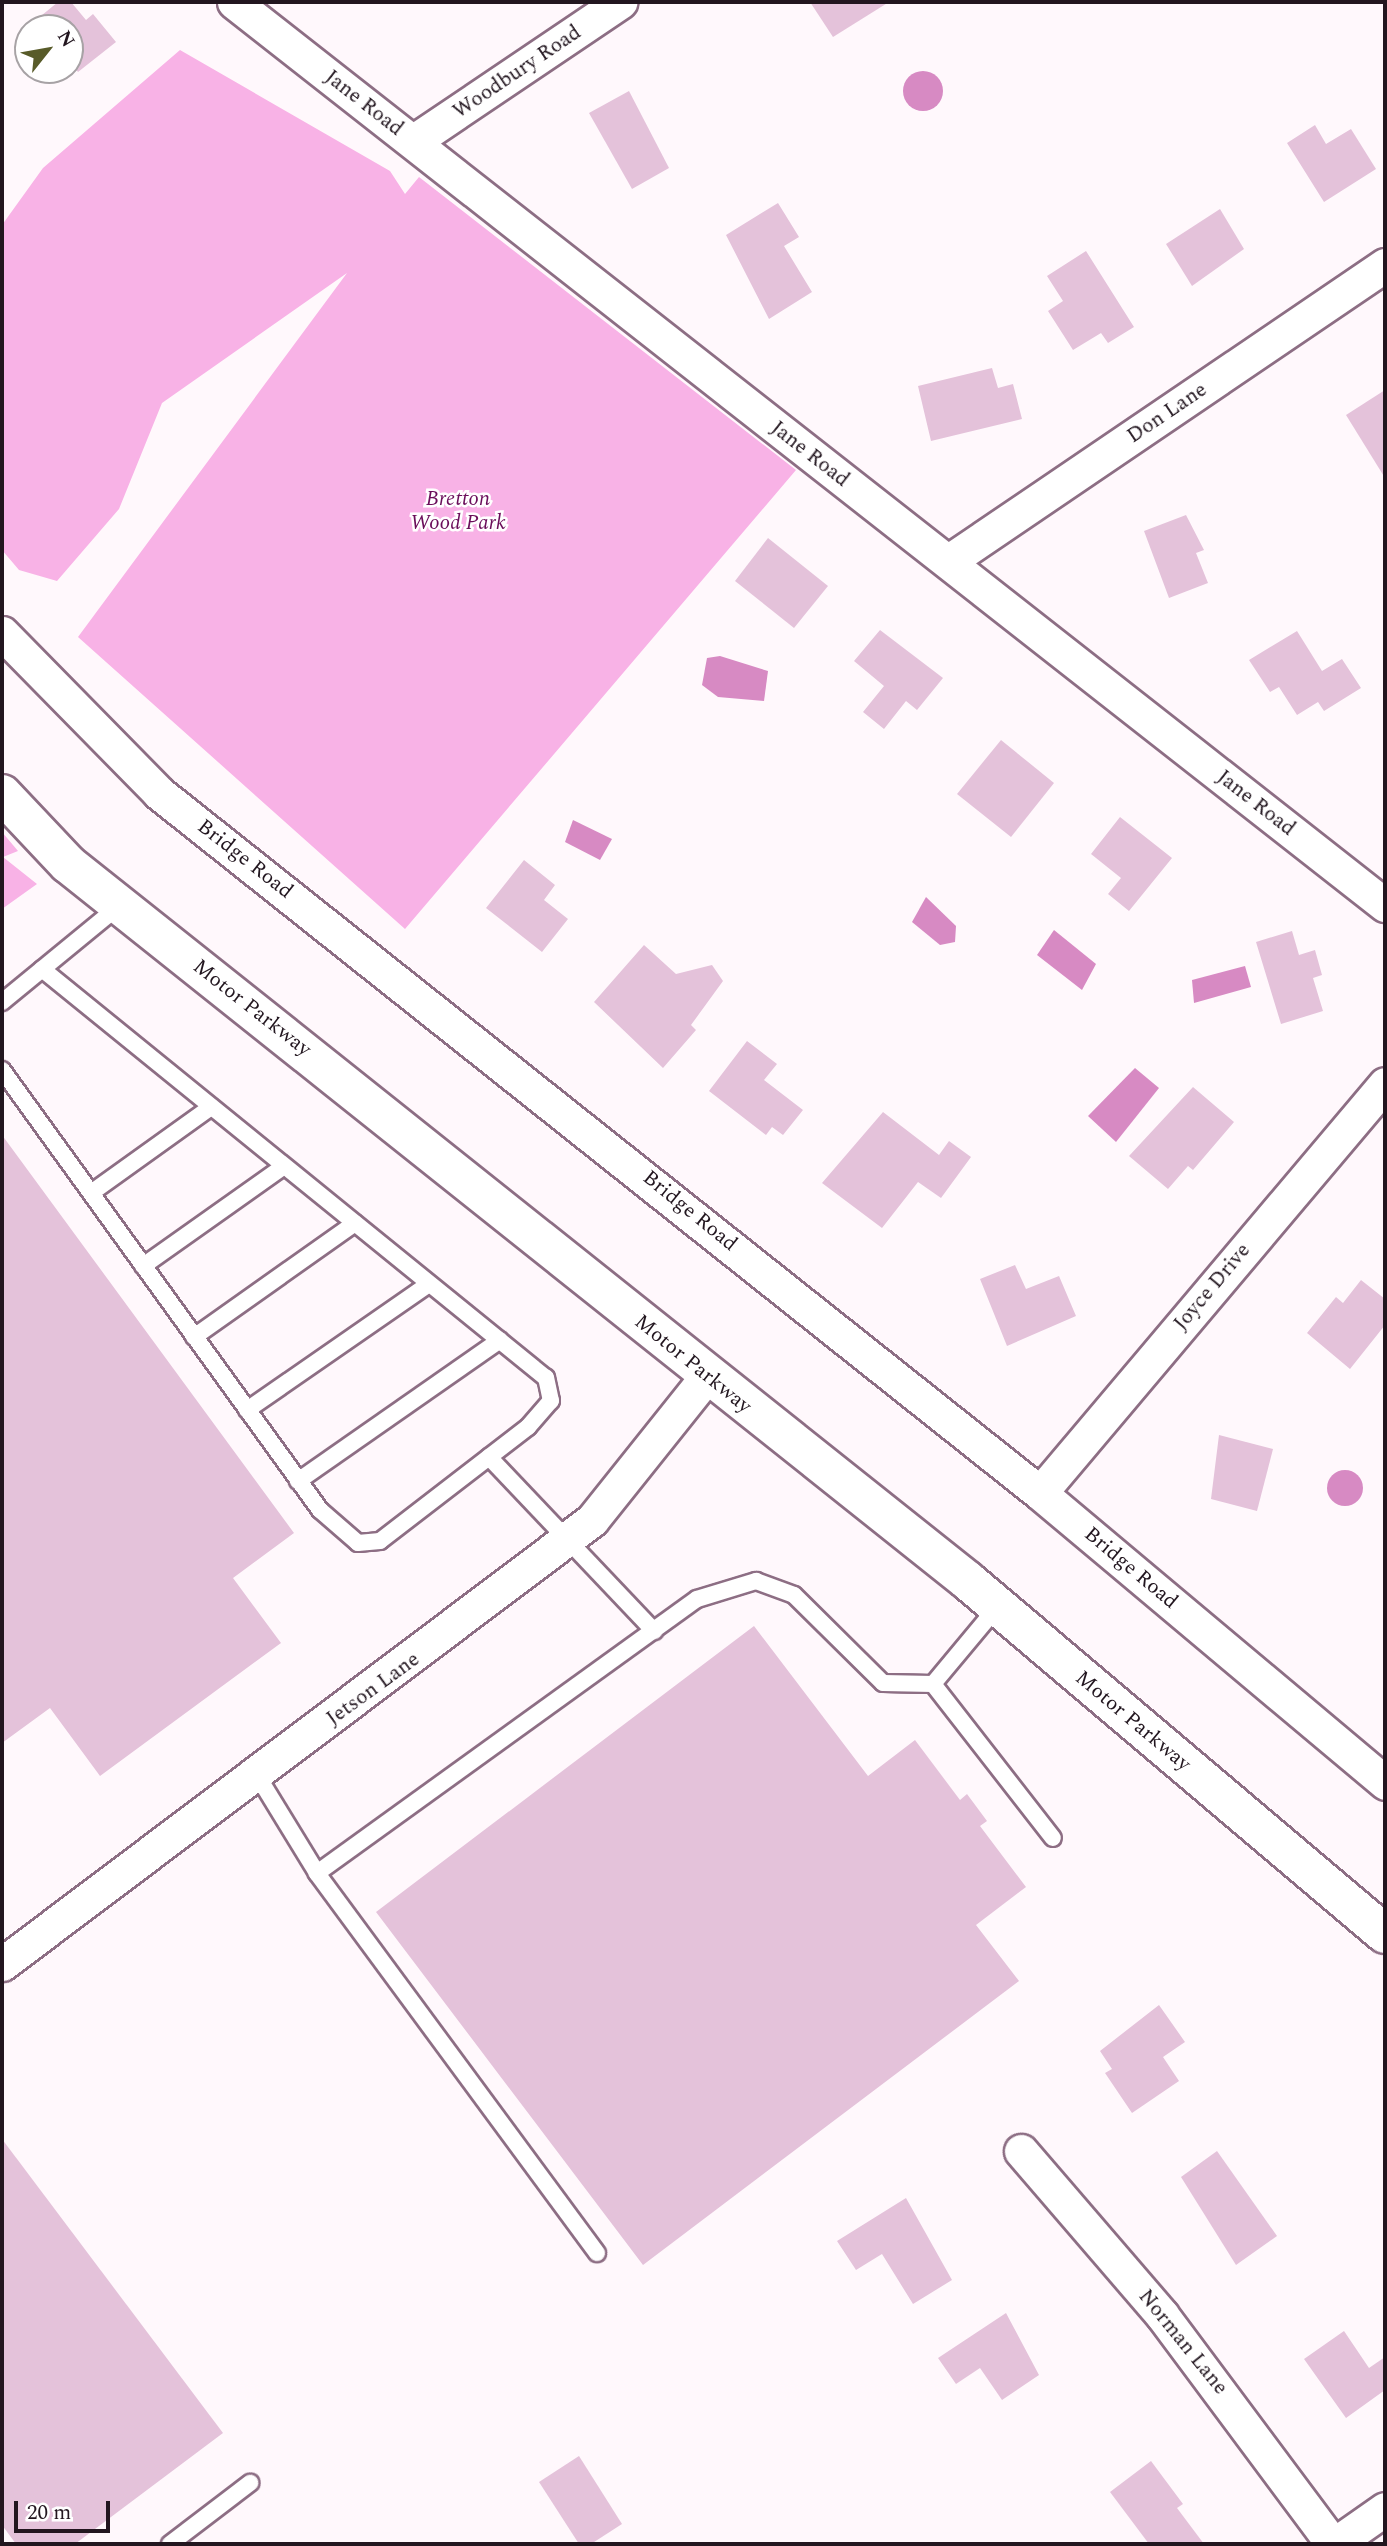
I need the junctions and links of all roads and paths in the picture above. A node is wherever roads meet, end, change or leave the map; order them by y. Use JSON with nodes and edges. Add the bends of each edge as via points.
{"nodes":[{"id":1,"x":234,"y":2,"type":"edge"},
{"id":2,"x":620,"y":2,"type":"edge"},
{"id":3,"x":414,"y":141,"type":"junction"},
{"id":4,"x":1385,"y":265,"type":"edge"},
{"id":5,"x":949,"y":561,"type":"junction"},
{"id":6,"x":2,"y":633,"type":"edge"},
{"id":7,"x":2,"y":794,"type":"edge"},
{"id":8,"x":120,"y":905,"type":"junction"},
{"id":9,"x":1385,"y":905,"type":"edge"},
{"id":10,"x":42,"y":970,"type":"junction"},
{"id":11,"x":2,"y":1003,"type":"edge"},
{"id":12,"x":2,"y":1070,"type":"edge"},
{"id":13,"x":1385,"y":1084,"type":"edge"},
{"id":14,"x":211,"y":1107,"type":"junction"},
{"id":15,"x":284,"y":1166,"type":"junction"},
{"id":16,"x":91,"y":1193,"type":"junction"},
{"id":17,"x":355,"y":1223,"type":"junction"},
{"id":18,"x":143,"y":1266,"type":"junction"},
{"id":19,"x":429,"y":1284,"type":"junction"},
{"id":20,"x":194,"y":1337,"type":"junction"},
{"id":21,"x":500,"y":1340,"type":"junction"},
{"id":22,"x":707,"y":1376,"type":"junction"},
{"id":23,"x":247,"y":1410,"type":"junction"},
{"id":24,"x":489,"y":1457,"type":"junction"},
{"id":25,"x":298,"y":1481,"type":"junction"},
{"id":26,"x":1040,"y":1493,"type":"junction"},
{"id":27,"x":568,"y":1540,"type":"junction"},
{"id":28,"x":998,"y":1606,"type":"junction"},
{"id":29,"x":654,"y":1631,"type":"junction"},
{"id":30,"x":933,"y":1684,"type":"junction"},
{"id":31,"x":257,"y":1775,"type":"junction"},
{"id":32,"x":1385,"y":1783,"type":"edge"},
{"id":33,"x":1053,"y":1838,"type":"dead end"},
{"id":34,"x":317,"y":1873,"type":"junction"},
{"id":35,"x":1385,"y":1934,"type":"edge"},
{"id":36,"x":2,"y":1964,"type":"edge"},
{"id":37,"x":1021,"y":2151,"type":"dead end"},
{"id":38,"x":597,"y":2253,"type":"dead end"},
{"id":39,"x":250,"y":2483,"type":"dead end"},
{"id":40,"x":1385,"y":2508,"type":"edge"},
{"id":41,"x":170,"y":2544,"type":"edge"},
{"id":42,"x":1334,"y":2544,"type":"edge"}],
"edges":[{"from":1,"to":3,"type":"street","name":"Jane Road"},
{"from":2,"to":3,"type":"street","name":"Woodbury Road"},
{"from":3,"to":5,"type":"street","name":"Jane Road"},
{"from":4,"to":5,"type":"street","name":"Don Lane"},
{"from":5,"to":9,"type":"street","name":"Jane Road"},
{"from":6,"to":26,"type":"street","name":"Bridge Road","via":[[159,793]]},
{"from":7,"to":8,"type":"main road","name":"Motor Parkway","via":[[68,864]]},
{"from":8,"to":10,"type":"lane"},
{"from":8,"to":22,"type":"main road","name":"Motor Parkway"},
{"from":10,"to":11,"type":"lane"},
{"from":10,"to":14,"type":"lane"},
{"from":12,"to":16,"type":"lane"},
{"from":13,"to":26,"type":"street","name":"Joyce Drive"},
{"from":14,"to":15,"type":"lane"},
{"from":14,"to":16,"type":"lane"},
{"from":15,"to":17,"type":"lane"},
{"from":15,"to":18,"type":"lane"},
{"from":16,"to":18,"type":"lane"},
{"from":17,"to":19,"type":"lane"},
{"from":17,"to":20,"type":"lane"},
{"from":18,"to":20,"type":"lane"},
{"from":19,"to":21,"type":"lane"},
{"from":19,"to":23,"type":"lane"},
{"from":20,"to":23,"type":"lane"},
{"from":21,"to":24,"type":"lane","via":[[546,1378],[551,1401]]},
{"from":21,"to":25,"type":"lane"},
{"from":22,"to":27,"type":"street","name":"Jetson Lane","via":[[592,1520]]},
{"from":22,"to":28,"type":"main road","name":"Motor Parkway"},
{"from":23,"to":25,"type":"lane"},
{"from":24,"to":25,"type":"lane","via":[[380,1541],[358,1543]]},
{"from":24,"to":27,"type":"lane"},
{"from":26,"to":32,"type":"street","name":"Bridge Road"},
{"from":27,"to":29,"type":"lane"},
{"from":27,"to":31,"type":"street","name":"Jetson Lane"},
{"from":28,"to":30,"type":"lane"},
{"from":28,"to":35,"type":"main road","name":"Motor Parkway"},
{"from":29,"to":30,"type":"lane","via":[[698,1599],[756,1581],[794,1595],[883,1683]]},
{"from":29,"to":34,"type":"lane"},
{"from":30,"to":33,"type":"lane"},
{"from":31,"to":34,"type":"lane"},
{"from":31,"to":36,"type":"street","name":"Jetson Lane"},
{"from":34,"to":38,"type":"lane"},
{"from":37,"to":42,"type":"street","name":"Norman Lane","via":[[1170,2325]]},
{"from":39,"to":41,"type":"lane"},
{"from":40,"to":42,"type":"street"}]}
